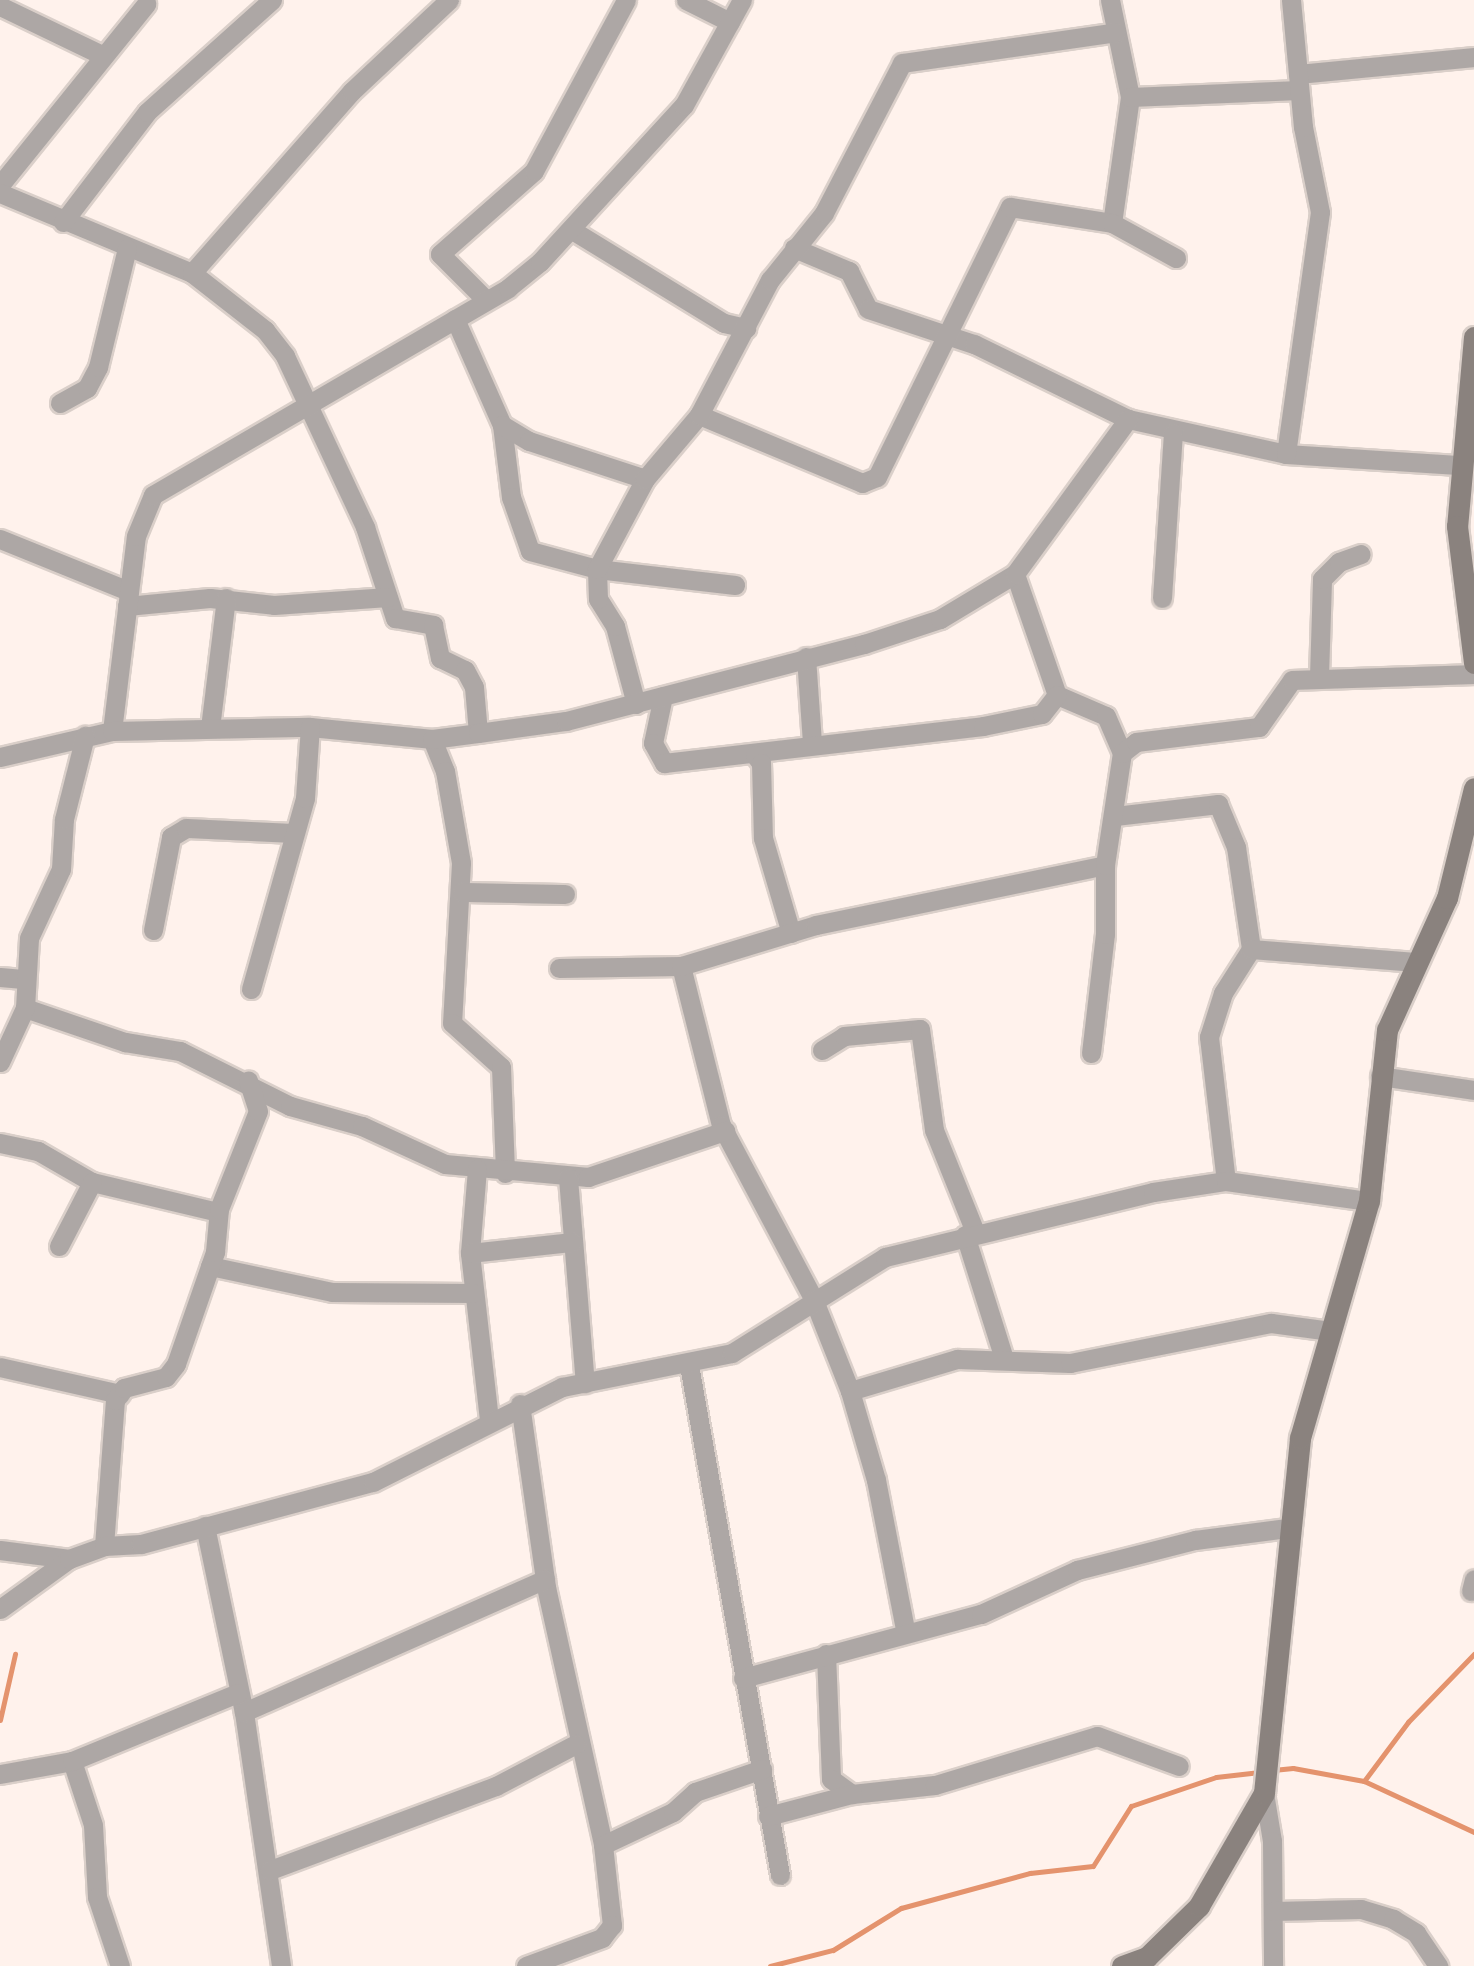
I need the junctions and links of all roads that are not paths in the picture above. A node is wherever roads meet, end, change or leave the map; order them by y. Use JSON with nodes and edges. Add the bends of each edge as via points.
{"nodes":[{"id":1,"x":272,"y":0,"type":"edge"},
{"id":2,"x":449,"y":0,"type":"edge"},
{"id":3,"x":626,"y":0,"type":"edge"},
{"id":4,"x":686,"y":0,"type":"edge"},
{"id":5,"x":742,"y":0,"type":"edge"},
{"id":6,"x":1110,"y":0,"type":"edge"},
{"id":7,"x":1291,"y":0,"type":"edge"},
{"id":8,"x":146,"y":4,"type":"dead end"},
{"id":9,"x":0,"y":6,"type":"edge"},
{"id":10,"x":730,"y":22,"type":"junction"},
{"id":11,"x":1116,"y":32,"type":"junction"},
{"id":12,"x":104,"y":56,"type":"junction"},
{"id":13,"x":1474,"y":57,"type":"edge"},
{"id":14,"x":1298,"y":82,"type":"junction"},
{"id":15,"x":1130,"y":97,"type":"junction"},
{"id":16,"x":0,"y":185,"type":"edge"},
{"id":17,"x":0,"y":193,"type":"edge"},
{"id":18,"x":63,"y":222,"type":"junction"},
{"id":19,"x":1112,"y":223,"type":"junction"},
{"id":20,"x":572,"y":230,"type":"junction"},
{"id":21,"x":127,"y":248,"type":"junction"},
{"id":22,"x":794,"y":248,"type":"junction"},
{"id":23,"x":1176,"y":258,"type":"dead end"},
{"id":24,"x":192,"y":273,"type":"junction"},
{"id":25,"x":486,"y":300,"type":"junction"},
{"id":26,"x":455,"y":319,"type":"junction"},
{"id":27,"x":746,"y":328,"type":"junction"},
{"id":28,"x":1474,"y":337,"type":"edge"},
{"id":29,"x":947,"y":338,"type":"junction"},
{"id":30,"x":60,"y":403,"type":"dead end"},
{"id":31,"x":309,"y":404,"type":"junction"},
{"id":32,"x":699,"y":415,"type":"junction"},
{"id":33,"x":1128,"y":419,"type":"junction"},
{"id":34,"x":502,"y":425,"type":"junction"},
{"id":35,"x":1173,"y":433,"type":"junction"},
{"id":36,"x":1286,"y":454,"type":"junction"},
{"id":37,"x":1458,"y":465,"type":"junction"},
{"id":38,"x":645,"y":479,"type":"junction"},
{"id":39,"x":0,"y":539,"type":"edge"},
{"id":40,"x":1361,"y":554,"type":"dead end"},
{"id":41,"x":597,"y":569,"type":"junction"},
{"id":42,"x":1015,"y":574,"type":"junction"},
{"id":43,"x":735,"y":585,"type":"dead end"},
{"id":44,"x":388,"y":597,"type":"junction"},
{"id":45,"x":128,"y":598,"type":"junction"},
{"id":46,"x":226,"y":598,"type":"junction"},
{"id":47,"x":1163,"y":598,"type":"dead end"},
{"id":48,"x":806,"y":657,"type":"junction"},
{"id":49,"x":1474,"y":663,"type":"edge"},
{"id":50,"x":1474,"y":674,"type":"edge"},
{"id":51,"x":1319,"y":676,"type":"junction"},
{"id":52,"x":1057,"y":695,"type":"junction"},
{"id":53,"x":663,"y":696,"type":"junction"},
{"id":54,"x":636,"y":704,"type":"junction"},
{"id":55,"x":310,"y":727,"type":"junction"},
{"id":56,"x":210,"y":728,"type":"junction"},
{"id":57,"x":112,"y":731,"type":"junction"},
{"id":58,"x":478,"y":733,"type":"junction"},
{"id":59,"x":85,"y":736,"type":"junction"},
{"id":60,"x":432,"y":739,"type":"junction"},
{"id":61,"x":812,"y":743,"type":"junction"},
{"id":62,"x":1122,"y":753,"type":"junction"},
{"id":63,"x":755,"y":755,"type":"junction"},
{"id":64,"x":0,"y":757,"type":"edge"},
{"id":65,"x":1474,"y":789,"type":"edge"},
{"id":66,"x":1115,"y":816,"type":"junction"},
{"id":67,"x":294,"y":833,"type":"junction"},
{"id":68,"x":1105,"y":865,"type":"junction"},
{"id":69,"x":462,"y":892,"type":"junction"},
{"id":70,"x":565,"y":894,"type":"dead end"},
{"id":71,"x":153,"y":930,"type":"dead end"},
{"id":72,"x":791,"y":933,"type":"junction"},
{"id":73,"x":1251,"y":949,"type":"junction"},
{"id":74,"x":1415,"y":962,"type":"junction"},
{"id":75,"x":681,"y":966,"type":"junction"},
{"id":76,"x":559,"y":968,"type":"dead end"},
{"id":77,"x":0,"y":977,"type":"edge"},
{"id":78,"x":23,"y":979,"type":"junction"},
{"id":79,"x":251,"y":989,"type":"dead end"},
{"id":80,"x":24,"y":1008,"type":"junction"},
{"id":81,"x":822,"y":1050,"type":"dead end"},
{"id":82,"x":1091,"y":1053,"type":"dead end"},
{"id":83,"x":0,"y":1062,"type":"edge"},
{"id":84,"x":1380,"y":1076,"type":"junction"},
{"id":85,"x":248,"y":1081,"type":"junction"},
{"id":86,"x":1474,"y":1090,"type":"edge"},
{"id":87,"x":281,"y":1101,"type":"junction"},
{"id":88,"x":258,"y":1111,"type":"junction"},
{"id":89,"x":725,"y":1132,"type":"junction"},
{"id":90,"x":0,"y":1143,"type":"edge"},
{"id":91,"x":477,"y":1169,"type":"junction"},
{"id":92,"x":505,"y":1173,"type":"junction"},
{"id":93,"x":568,"y":1178,"type":"junction"},
{"id":94,"x":92,"y":1181,"type":"junction"},
{"id":95,"x":1226,"y":1181,"type":"junction"},
{"id":96,"x":1369,"y":1201,"type":"junction"},
{"id":97,"x":218,"y":1212,"type":"junction"},
{"id":98,"x":970,"y":1233,"type":"junction"},
{"id":99,"x":572,"y":1242,"type":"junction"},
{"id":100,"x":58,"y":1246,"type":"dead end"},
{"id":101,"x":470,"y":1253,"type":"junction"},
{"id":102,"x":210,"y":1266,"type":"junction"},
{"id":103,"x":473,"y":1293,"type":"junction"},
{"id":104,"x":813,"y":1298,"type":"junction"},
{"id":105,"x":1330,"y":1331,"type":"junction"},
{"id":106,"x":1004,"y":1359,"type":"junction"},
{"id":107,"x":689,"y":1365,"type":"junction"},
{"id":108,"x":0,"y":1367,"type":"edge"},
{"id":109,"x":585,"y":1383,"type":"junction"},
{"id":110,"x":850,"y":1391,"type":"junction"},
{"id":111,"x":120,"y":1394,"type":"junction"},
{"id":112,"x":520,"y":1404,"type":"junction"},
{"id":113,"x":489,"y":1419,"type":"junction"},
{"id":114,"x":205,"y":1526,"type":"junction"},
{"id":115,"x":1287,"y":1528,"type":"junction"},
{"id":116,"x":104,"y":1546,"type":"junction"},
{"id":117,"x":0,"y":1550,"type":"edge"},
{"id":118,"x":69,"y":1559,"type":"junction"},
{"id":119,"x":545,"y":1578,"type":"junction"},
{"id":120,"x":0,"y":1609,"type":"edge"},
{"id":121,"x":905,"y":1629,"type":"junction"},
{"id":122,"x":826,"y":1654,"type":"junction"},
{"id":123,"x":743,"y":1678,"type":"junction"},
{"id":124,"x":241,"y":1703,"type":"junction"},
{"id":125,"x":576,"y":1744,"type":"junction"},
{"id":126,"x":72,"y":1761,"type":"junction"},
{"id":127,"x":1179,"y":1766,"type":"dead end"},
{"id":128,"x":762,"y":1769,"type":"junction"},
{"id":129,"x":0,"y":1773,"type":"edge"},
{"id":130,"x":1265,"y":1793,"type":"junction"},
{"id":131,"x":852,"y":1794,"type":"junction"},
{"id":132,"x":768,"y":1816,"type":"junction"},
{"id":133,"x":603,"y":1845,"type":"junction"},
{"id":134,"x":270,"y":1870,"type":"junction"},
{"id":135,"x":780,"y":1875,"type":"dead end"},
{"id":136,"x":1273,"y":1911,"type":"junction"},
{"id":137,"x":1148,"y":1962,"type":"edge"},
{"id":138,"x":120,"y":1966,"type":"edge"},
{"id":139,"x":281,"y":1966,"type":"edge"},
{"id":140,"x":526,"y":1966,"type":"edge"},
{"id":141,"x":1122,"y":1966,"type":"edge"},
{"id":142,"x":1273,"y":1966,"type":"edge"},
{"id":143,"x":1438,"y":1966,"type":"edge"}],
"edges":[{"from":1,"to":18,"type":"street","via":[[147,112]]},
{"from":2,"to":24,"type":"street","via":[[352,91]]},
{"from":3,"to":25,"type":"street","via":[[534,171],[440,254]]},
{"from":4,"to":10,"type":"street"},
{"from":5,"to":10,"type":"street"},
{"from":6,"to":11,"type":"street"},
{"from":7,"to":14,"type":"street"},
{"from":8,"to":12,"type":"street"},
{"from":9,"to":12,"type":"street"},
{"from":10,"to":20,"type":"street","via":[[684,105]]},
{"from":11,"to":15,"type":"street"},
{"from":11,"to":22,"type":"street","via":[[902,63],[824,213]]},
{"from":12,"to":16,"type":"street"},
{"from":13,"to":14,"type":"street"},
{"from":14,"to":15,"type":"street"},
{"from":14,"to":36,"type":"street","via":[[1320,212]]},
{"from":15,"to":19,"type":"street"},
{"from":17,"to":18,"type":"street"},
{"from":18,"to":21,"type":"street"},
{"from":19,"to":23,"type":"street"},
{"from":19,"to":29,"type":"street","via":[[1010,207]]},
{"from":20,"to":25,"type":"street","via":[[540,262]]},
{"from":20,"to":27,"type":"street","via":[[724,323]]},
{"from":21,"to":24,"type":"street"},
{"from":21,"to":30,"type":"street","via":[[99,367],[88,388]]},
{"from":22,"to":27,"type":"street"},
{"from":22,"to":29,"type":"street","via":[[849,271],[867,309]]},
{"from":24,"to":31,"type":"street","via":[[265,330]]},
{"from":25,"to":26,"type":"street"},
{"from":26,"to":31,"type":"street"},
{"from":26,"to":34,"type":"street"},
{"from":27,"to":32,"type":"street"},
{"from":28,"to":37,"type":"street"},
{"from":29,"to":32,"type":"street","via":[[877,477],[862,483]]},
{"from":29,"to":33,"type":"street","via":[[974,344]]},
{"from":31,"to":44,"type":"street","via":[[365,527]]},
{"from":31,"to":45,"type":"street","via":[[153,495],[136,536]]},
{"from":32,"to":38,"type":"street"},
{"from":33,"to":35,"type":"street"},
{"from":33,"to":42,"type":"street"},
{"from":34,"to":38,"type":"street","via":[[529,441]]},
{"from":34,"to":41,"type":"street","via":[[511,497],[530,551]]},
{"from":35,"to":36,"type":"street"},
{"from":35,"to":47,"type":"street"},
{"from":36,"to":37,"type":"street"},
{"from":37,"to":49,"type":"street","via":[[1457,526]]},
{"from":38,"to":41,"type":"street"},
{"from":39,"to":45,"type":"street"},
{"from":40,"to":51,"type":"street","via":[[1339,562],[1322,579]]},
{"from":41,"to":43,"type":"street"},
{"from":41,"to":54,"type":"street","via":[[598,598],[615,626]]},
{"from":42,"to":48,"type":"street","via":[[940,619]]},
{"from":42,"to":52,"type":"street"},
{"from":44,"to":46,"type":"street","via":[[274,605]]},
{"from":44,"to":58,"type":"street","via":[[395,618],[433,625],[440,658],[465,670],[474,687]]},
{"from":45,"to":46,"type":"street"},
{"from":45,"to":57,"type":"street"},
{"from":46,"to":56,"type":"street"},
{"from":48,"to":53,"type":"street"},
{"from":48,"to":61,"type":"street"},
{"from":50,"to":51,"type":"street"},
{"from":51,"to":62,"type":"street","via":[[1283,688],[1269,720],[1259,727],[1136,743]]},
{"from":52,"to":61,"type":"street","via":[[1042,714],[983,726],[875,742]]},
{"from":52,"to":62,"type":"street","via":[[1106,716]]},
{"from":53,"to":54,"type":"street"},
{"from":53,"to":63,"type":"street","via":[[653,743],[664,763]]},
{"from":54,"to":58,"type":"street"},
{"from":55,"to":56,"type":"street"},
{"from":55,"to":60,"type":"street"},
{"from":55,"to":67,"type":"street","via":[[305,797]]},
{"from":56,"to":57,"type":"street"},
{"from":57,"to":59,"type":"street"},
{"from":58,"to":60,"type":"street"},
{"from":59,"to":64,"type":"street"},
{"from":59,"to":78,"type":"street","via":[[64,818],[61,869],[29,938]]},
{"from":60,"to":69,"type":"street","via":[[445,771]]},
{"from":61,"to":63,"type":"street"},
{"from":62,"to":66,"type":"street","via":[[1115,772]]},
{"from":63,"to":72,"type":"street","via":[[761,763],[764,838]]},
{"from":65,"to":74,"type":"street","via":[[1447,898]]},
{"from":66,"to":68,"type":"street"},
{"from":66,"to":73,"type":"street","via":[[1218,804],[1247,893]]},
{"from":67,"to":71,"type":"street","via":[[186,828],[171,837]]},
{"from":67,"to":79,"type":"street"},
{"from":68,"to":72,"type":"street"},
{"from":68,"to":82,"type":"street","via":[[1105,933]]},
{"from":69,"to":70,"type":"street"},
{"from":69,"to":92,"type":"street","via":[[452,1023],[501,1067]]},
{"from":72,"to":75,"type":"street"},
{"from":73,"to":74,"type":"street"},
{"from":73,"to":95,"type":"street","via":[[1223,993],[1209,1037]]},
{"from":74,"to":84,"type":"street","via":[[1388,1030]]},
{"from":75,"to":76,"type":"street"},
{"from":75,"to":89,"type":"street"},
{"from":77,"to":78,"type":"street"},
{"from":78,"to":80,"type":"street"},
{"from":80,"to":83,"type":"street"},
{"from":80,"to":85,"type":"street","via":[[125,1042],[180,1051]]},
{"from":81,"to":98,"type":"street","via":[[844,1036],[920,1029],[934,1130]]},
{"from":84,"to":86,"type":"street"},
{"from":84,"to":96,"type":"street"},
{"from":85,"to":87,"type":"street"},
{"from":85,"to":88,"type":"street"},
{"from":87,"to":88,"type":"street"},
{"from":87,"to":91,"type":"street","via":[[362,1126],[445,1164]]},
{"from":88,"to":97,"type":"street"},
{"from":89,"to":93,"type":"street","via":[[658,1158]]},
{"from":89,"to":104,"type":"street"},
{"from":90,"to":94,"type":"street","via":[[38,1151]]},
{"from":91,"to":92,"type":"street"},
{"from":91,"to":101,"type":"street"},
{"from":92,"to":93,"type":"street"},
{"from":93,"to":99,"type":"street"},
{"from":94,"to":97,"type":"street"},
{"from":94,"to":100,"type":"street"},
{"from":95,"to":96,"type":"street"},
{"from":95,"to":98,"type":"street"},
{"from":96,"to":105,"type":"street"},
{"from":97,"to":102,"type":"street"},
{"from":98,"to":104,"type":"street","via":[[885,1257]]},
{"from":98,"to":106,"type":"street"},
{"from":99,"to":101,"type":"street"},
{"from":99,"to":109,"type":"street"},
{"from":101,"to":103,"type":"street"},
{"from":102,"to":103,"type":"street","via":[[332,1292]]},
{"from":102,"to":111,"type":"street","via":[[176,1364],[166,1377]]},
{"from":103,"to":113,"type":"street"},
{"from":104,"to":107,"type":"street","via":[[732,1353]]},
{"from":104,"to":110,"type":"street"},
{"from":105,"to":106,"type":"street","via":[[1271,1323],[1070,1363]]},
{"from":105,"to":115,"type":"street","via":[[1300,1438]]},
{"from":106,"to":110,"type":"street","via":[[925,1365]]},
{"from":107,"to":109,"type":"street"},
{"from":107,"to":123,"type":"street"},
{"from":108,"to":111,"type":"street"},
{"from":109,"to":112,"type":"street"},
{"from":110,"to":121,"type":"street","via":[[876,1480]]},
{"from":111,"to":116,"type":"street"},
{"from":112,"to":113,"type":"street"},
{"from":112,"to":119,"type":"street"},
{"from":113,"to":114,"type":"street","via":[[373,1482]]},
{"from":114,"to":116,"type":"street","via":[[141,1544]]},
{"from":114,"to":124,"type":"street"},
{"from":115,"to":121,"type":"street","via":[[1195,1540],[1077,1570],[981,1614]]},
{"from":115,"to":130,"type":"street"},
{"from":116,"to":118,"type":"street"},
{"from":117,"to":118,"type":"street"},
{"from":118,"to":120,"type":"street"},
{"from":119,"to":124,"type":"street"},
{"from":119,"to":125,"type":"street"},
{"from":121,"to":122,"type":"street"},
{"from":122,"to":123,"type":"street"},
{"from":122,"to":131,"type":"street","via":[[831,1779]]},
{"from":123,"to":128,"type":"street"},
{"from":124,"to":126,"type":"street"},
{"from":124,"to":134,"type":"street"},
{"from":125,"to":133,"type":"street"},
{"from":125,"to":134,"type":"street","via":[[496,1786]]},
{"from":126,"to":129,"type":"street"},
{"from":126,"to":138,"type":"street","via":[[93,1825],[97,1897]]},
{"from":127,"to":131,"type":"street","via":[[1097,1736],[935,1786]]},
{"from":128,"to":132,"type":"street"},
{"from":128,"to":133,"type":"street","via":[[747,1779],[695,1792],[673,1812]]},
{"from":130,"to":136,"type":"street"},
{"from":130,"to":137,"type":"street","via":[[1199,1906]]},
{"from":131,"to":132,"type":"street"},
{"from":132,"to":135,"type":"street"},
{"from":133,"to":140,"type":"street","via":[[612,1925],[601,1938]]},
{"from":134,"to":139,"type":"street"},
{"from":136,"to":142,"type":"street"},
{"from":136,"to":143,"type":"street","via":[[1361,1909],[1394,1919],[1416,1933]]},
{"from":137,"to":141,"type":"street"}]}
